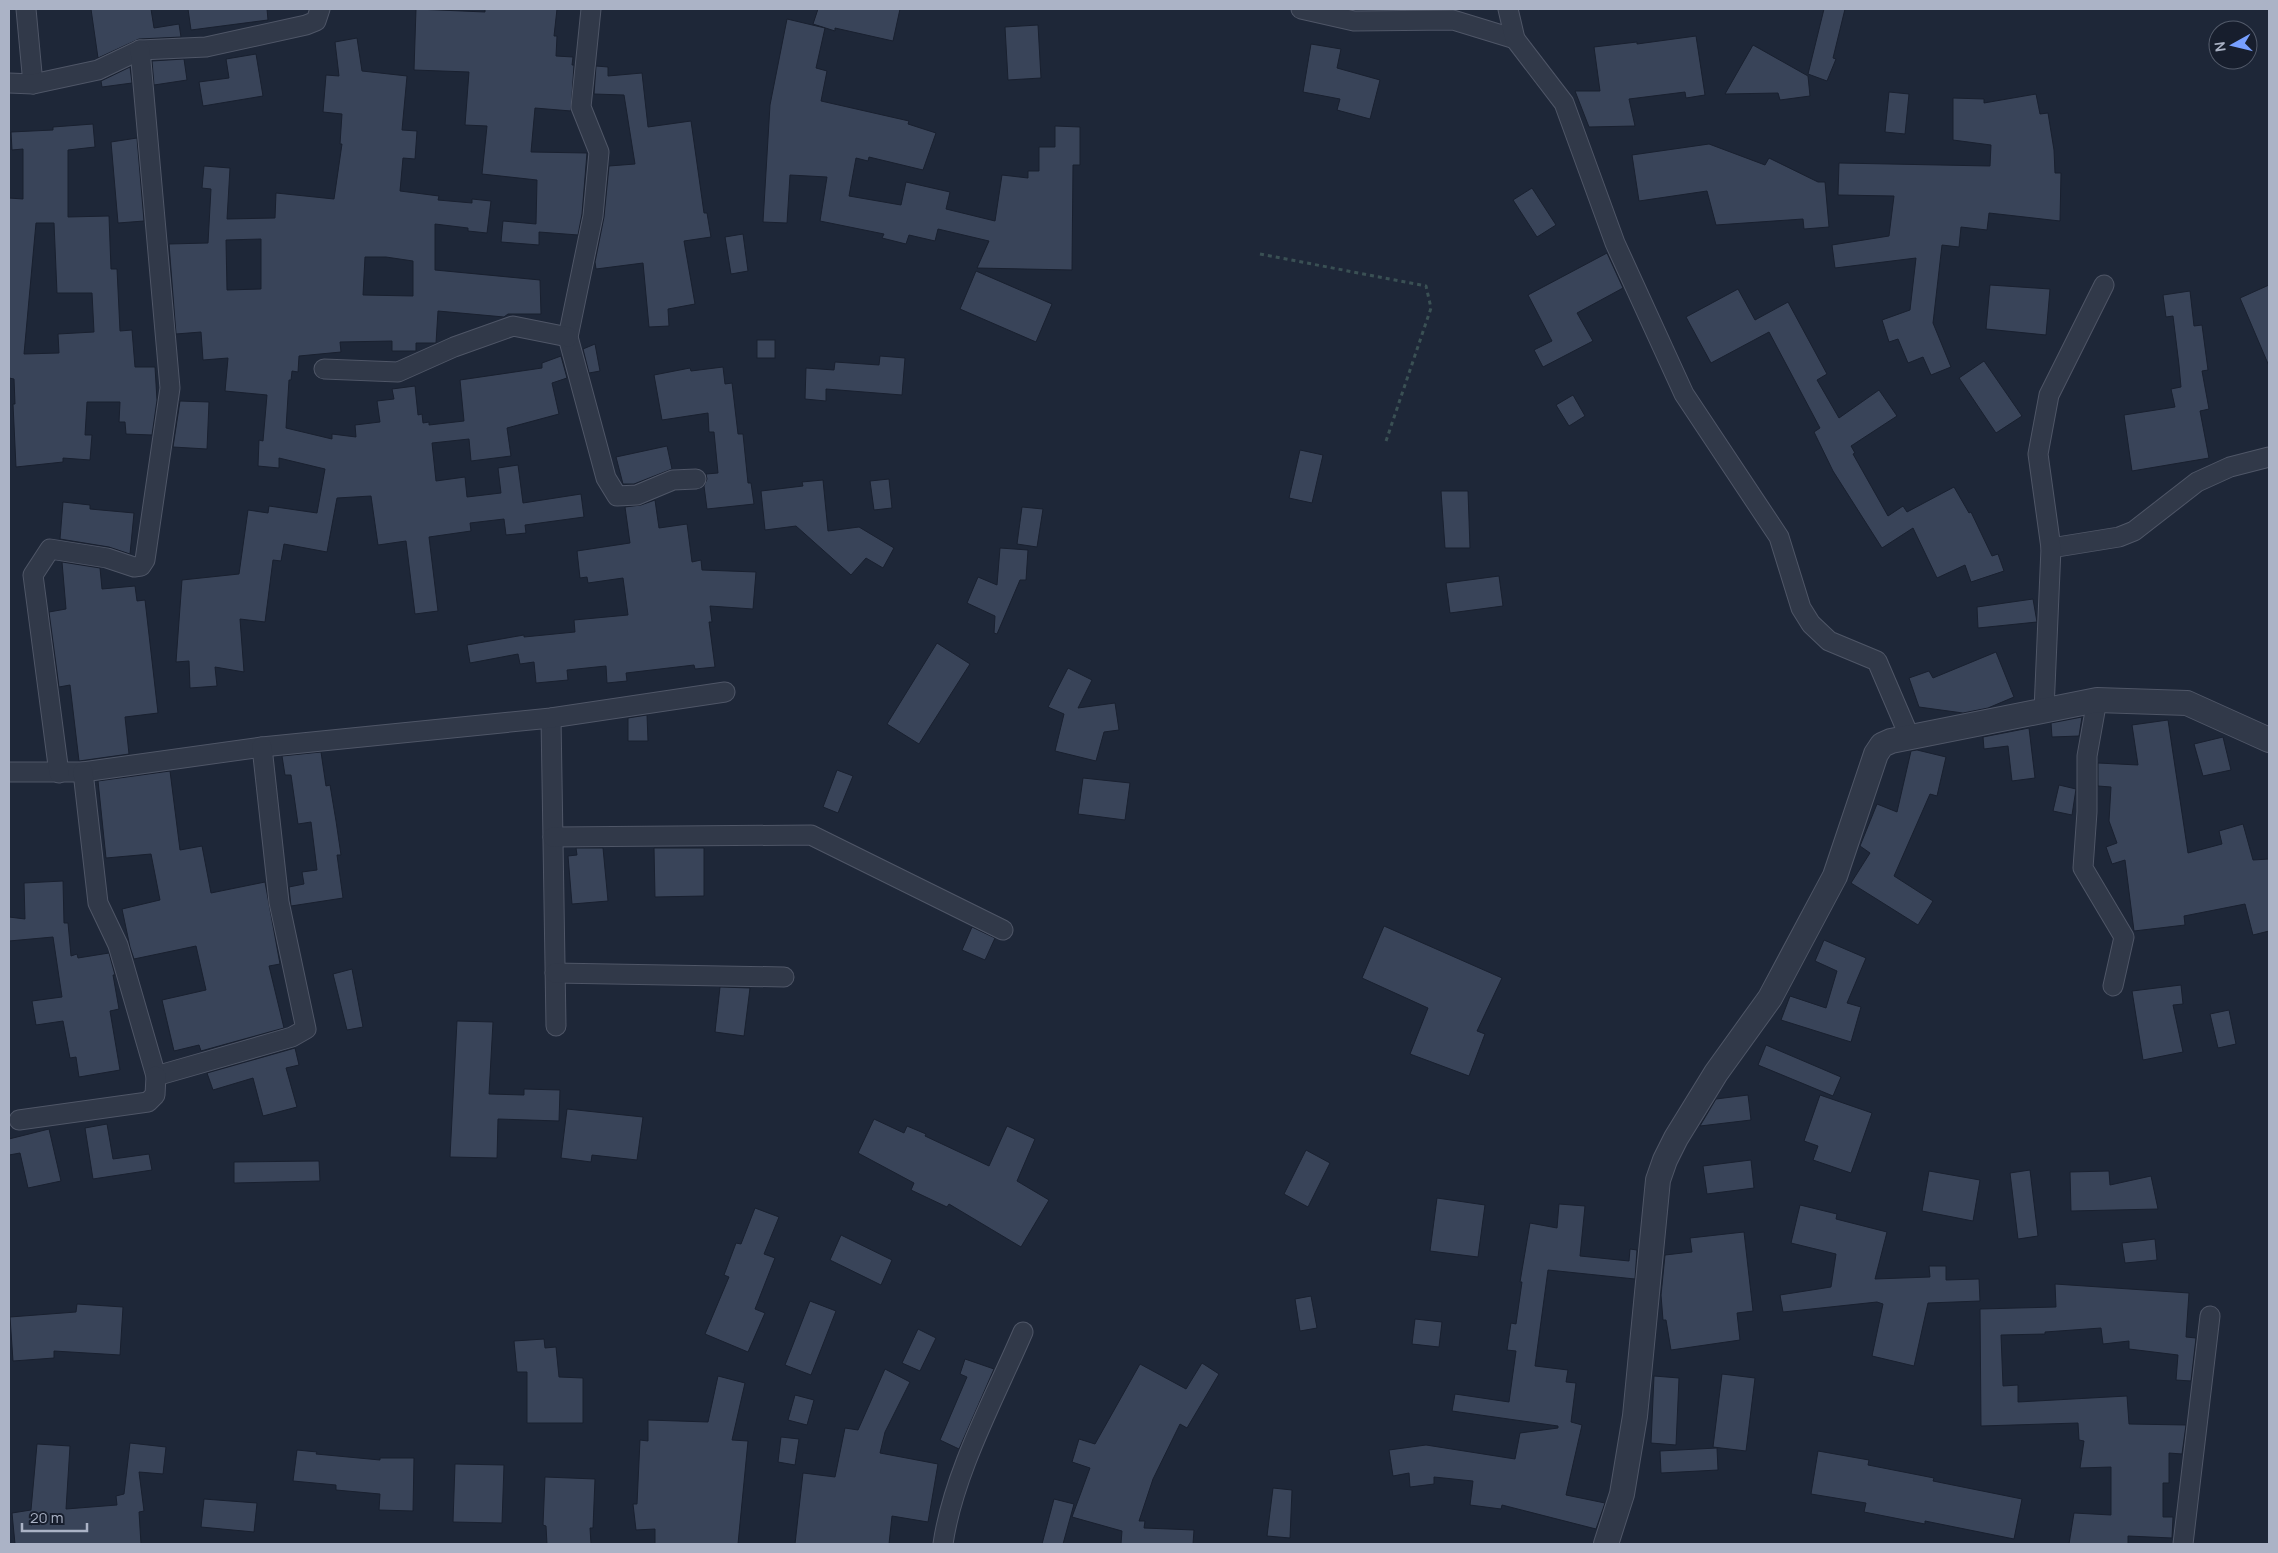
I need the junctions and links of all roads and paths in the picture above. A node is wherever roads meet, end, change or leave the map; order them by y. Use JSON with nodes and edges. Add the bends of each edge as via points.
{"nodes":[{"id":1,"x":26,"y":9,"type":"edge"},
{"id":2,"x":320,"y":9,"type":"edge"},
{"id":3,"x":591,"y":9,"type":"edge"},
{"id":4,"x":1301,"y":9,"type":"edge"},
{"id":5,"x":1508,"y":9,"type":"edge"},
{"id":6,"x":1515,"y":39,"type":"junction"},
{"id":7,"x":140,"y":50,"type":"junction"},
{"id":8,"x":9,"y":83,"type":"edge"},
{"id":9,"x":33,"y":84,"type":"junction"},
{"id":10,"x":1260,"y":254,"type":"dead end"},
{"id":11,"x":2104,"y":285,"type":"dead end"},
{"id":12,"x":568,"y":337,"type":"junction"},
{"id":13,"x":324,"y":369,"type":"dead end"},
{"id":14,"x":1385,"y":444,"type":"dead end"},
{"id":15,"x":2269,"y":457,"type":"edge"},
{"id":16,"x":696,"y":478,"type":"dead end"},
{"id":17,"x":2051,"y":548,"type":"junction"},
{"id":18,"x":725,"y":692,"type":"dead end"},
{"id":19,"x":2097,"y":700,"type":"junction"},
{"id":20,"x":2044,"y":710,"type":"junction"},
{"id":21,"x":551,"y":718,"type":"junction"},
{"id":22,"x":1910,"y":738,"type":"junction"},
{"id":23,"x":2269,"y":740,"type":"edge"},
{"id":24,"x":262,"y":747,"type":"junction"},
{"id":25,"x":9,"y":772,"type":"edge"},
{"id":26,"x":83,"y":772,"type":"junction"},
{"id":27,"x":59,"y":774,"type":"junction"},
{"id":28,"x":553,"y":837,"type":"junction"},
{"id":29,"x":1003,"y":930,"type":"dead end"},
{"id":30,"x":555,"y":973,"type":"junction"},
{"id":31,"x":784,"y":977,"type":"dead end"},
{"id":32,"x":2113,"y":986,"type":"dead end"},
{"id":33,"x":556,"y":1026,"type":"dead end"},
{"id":34,"x":156,"y":1076,"type":"junction"},
{"id":35,"x":19,"y":1120,"type":"dead end"},
{"id":36,"x":2210,"y":1316,"type":"dead end"},
{"id":37,"x":1023,"y":1332,"type":"dead end"},
{"id":38,"x":943,"y":1544,"type":"edge"},
{"id":39,"x":1606,"y":1544,"type":"edge"},
{"id":40,"x":2182,"y":1544,"type":"edge"}],
"edges":[{"from":1,"to":9,"type":"street"},
{"from":2,"to":7,"type":"street","via":[[316,22],[306,25],[206,47]]},
{"from":3,"to":12,"type":"street","via":[[581,107],[599,152],[593,216]]},
{"from":4,"to":6,"type":"street","via":[[1354,21],[1453,20]]},
{"from":5,"to":6,"type":"street"},
{"from":6,"to":22,"type":"street","via":[[1564,103],[1615,243],[1684,394],[1778,537],[1801,608],[1811,624],[1829,641],[1877,661]]},
{"from":7,"to":9,"type":"street","via":[[98,70]]},
{"from":7,"to":27,"type":"street","via":[[170,388],[146,560],[141,566],[134,567],[107,558],[50,549],[33,575]]},
{"from":8,"to":9,"type":"street"},
{"from":10,"to":14,"type":"path","via":[[1426,286],[1431,308]]},
{"from":11,"to":17,"type":"street","via":[[2049,395],[2038,454]]},
{"from":12,"to":13,"type":"street","via":[[513,326],[398,372]]},
{"from":12,"to":16,"type":"street","via":[[606,478],[617,496],[637,495],[673,480]]},
{"from":15,"to":17,"type":"street","via":[[2230,467],[2197,482],[2134,531],[2119,537]]},
{"from":17,"to":20,"type":"street"},
{"from":18,"to":21,"type":"street"},
{"from":19,"to":20,"type":"street"},
{"from":19,"to":23,"type":"street","via":[[2187,704]]},
{"from":19,"to":32,"type":"street","via":[[2087,756],[2083,868],[2124,937]]},
{"from":20,"to":22,"type":"street"},
{"from":21,"to":24,"type":"street"},
{"from":21,"to":28,"type":"street"},
{"from":22,"to":39,"type":"street","via":[[1882,746],[1876,754],[1830,885],[1770,998],[1716,1073],[1665,1160],[1658,1180],[1635,1416],[1622,1494]]},
{"from":24,"to":26,"type":"street"},
{"from":24,"to":34,"type":"street","via":[[279,902],[306,1029],[292,1037]]},
{"from":25,"to":27,"type":"street"},
{"from":26,"to":27,"type":"street"},
{"from":26,"to":34,"type":"street","via":[[98,903],[118,945]]},
{"from":28,"to":29,"type":"street","via":[[811,835]]},
{"from":28,"to":30,"type":"street"},
{"from":30,"to":31,"type":"street"},
{"from":30,"to":33,"type":"street"},
{"from":34,"to":35,"type":"street","via":[[155,1096],[148,1102]]},
{"from":36,"to":40,"type":"street"},
{"from":37,"to":38,"type":"street","via":[[964,1468],[947,1517]]}]}
